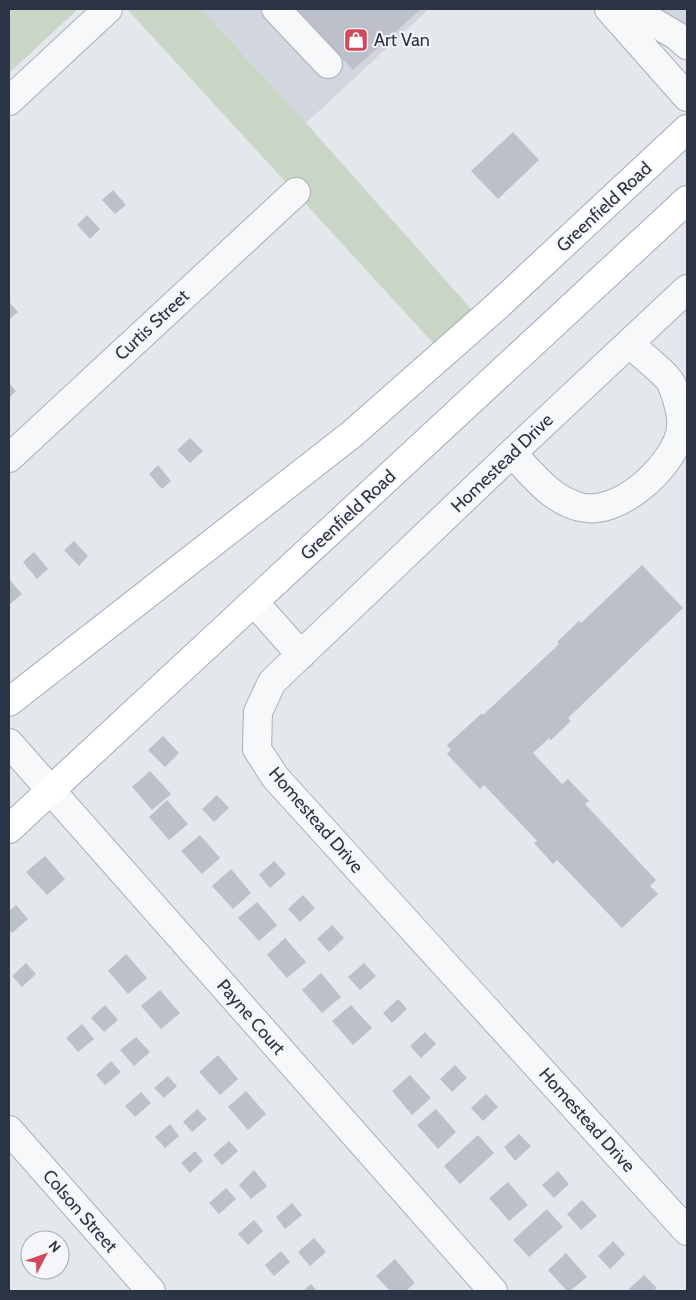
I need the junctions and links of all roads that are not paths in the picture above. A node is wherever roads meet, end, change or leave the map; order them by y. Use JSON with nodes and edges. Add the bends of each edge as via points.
{"nodes":[{"id":1,"x":108,"y":9,"type":"edge"},
{"id":2,"x":276,"y":9,"type":"edge"},
{"id":3,"x":609,"y":9,"type":"edge"},
{"id":4,"x":631,"y":9,"type":"edge"},
{"id":5,"x":687,"y":45,"type":"edge"},
{"id":6,"x":328,"y":64,"type":"dead end"},
{"id":7,"x":687,"y":97,"type":"edge"},
{"id":8,"x":9,"y":101,"type":"edge"},
{"id":9,"x":687,"y":129,"type":"edge"},
{"id":10,"x":296,"y":192,"type":"dead end"},
{"id":11,"x":687,"y":200,"type":"edge"},
{"id":12,"x":687,"y":290,"type":"edge"},
{"id":13,"x":629,"y":343,"type":"junction"},
{"id":14,"x":679,"y":379,"type":"edge"},
{"id":15,"x":512,"y":453,"type":"junction"},
{"id":16,"x":9,"y":458,"type":"edge"},
{"id":17,"x":254,"y":602,"type":"junction"},
{"id":18,"x":301,"y":654,"type":"junction"},
{"id":19,"x":9,"y":702,"type":"edge"},
{"id":20,"x":9,"y":743,"type":"edge"},
{"id":21,"x":51,"y":790,"type":"junction"},
{"id":22,"x":9,"y":829,"type":"edge"},
{"id":23,"x":9,"y":1130,"type":"edge"},
{"id":24,"x":687,"y":1230,"type":"edge"},
{"id":25,"x":151,"y":1291,"type":"edge"},
{"id":26,"x":493,"y":1291,"type":"edge"}],
"edges":[{"from":1,"to":8,"type":"street"},
{"from":2,"to":6,"type":"street"},
{"from":3,"to":7,"type":"street"},
{"from":4,"to":5,"type":"street"},
{"from":9,"to":19,"type":"main road","name":"Greenfield Road","via":[[495,308],[352,434]]},
{"from":10,"to":16,"type":"street","name":"Curtis Street"},
{"from":11,"to":17,"type":"main road","name":"Greenfield Road"},
{"from":12,"to":13,"type":"street","name":"Homestead Drive"},
{"from":13,"to":14,"type":"street"},
{"from":13,"to":15,"type":"street","name":"Homestead Drive"},
{"from":14,"to":15,"type":"street","via":[[680,433],[666,463],[635,492],[606,506],[580,507],[554,496]]},
{"from":15,"to":18,"type":"street","name":"Homestead Drive"},
{"from":17,"to":18,"type":"street"},
{"from":17,"to":21,"type":"main road","name":"Greenfield Road"},
{"from":18,"to":24,"type":"street","name":"Homestead Drive","via":[[272,682],[258,712],[257,749],[275,777]]},
{"from":20,"to":21,"type":"street","name":"Payne Court"},
{"from":21,"to":22,"type":"main road","name":"Greenfield Road"},
{"from":21,"to":26,"type":"street","name":"Payne Court"},
{"from":23,"to":25,"type":"street","name":"Colson Street"}]}
